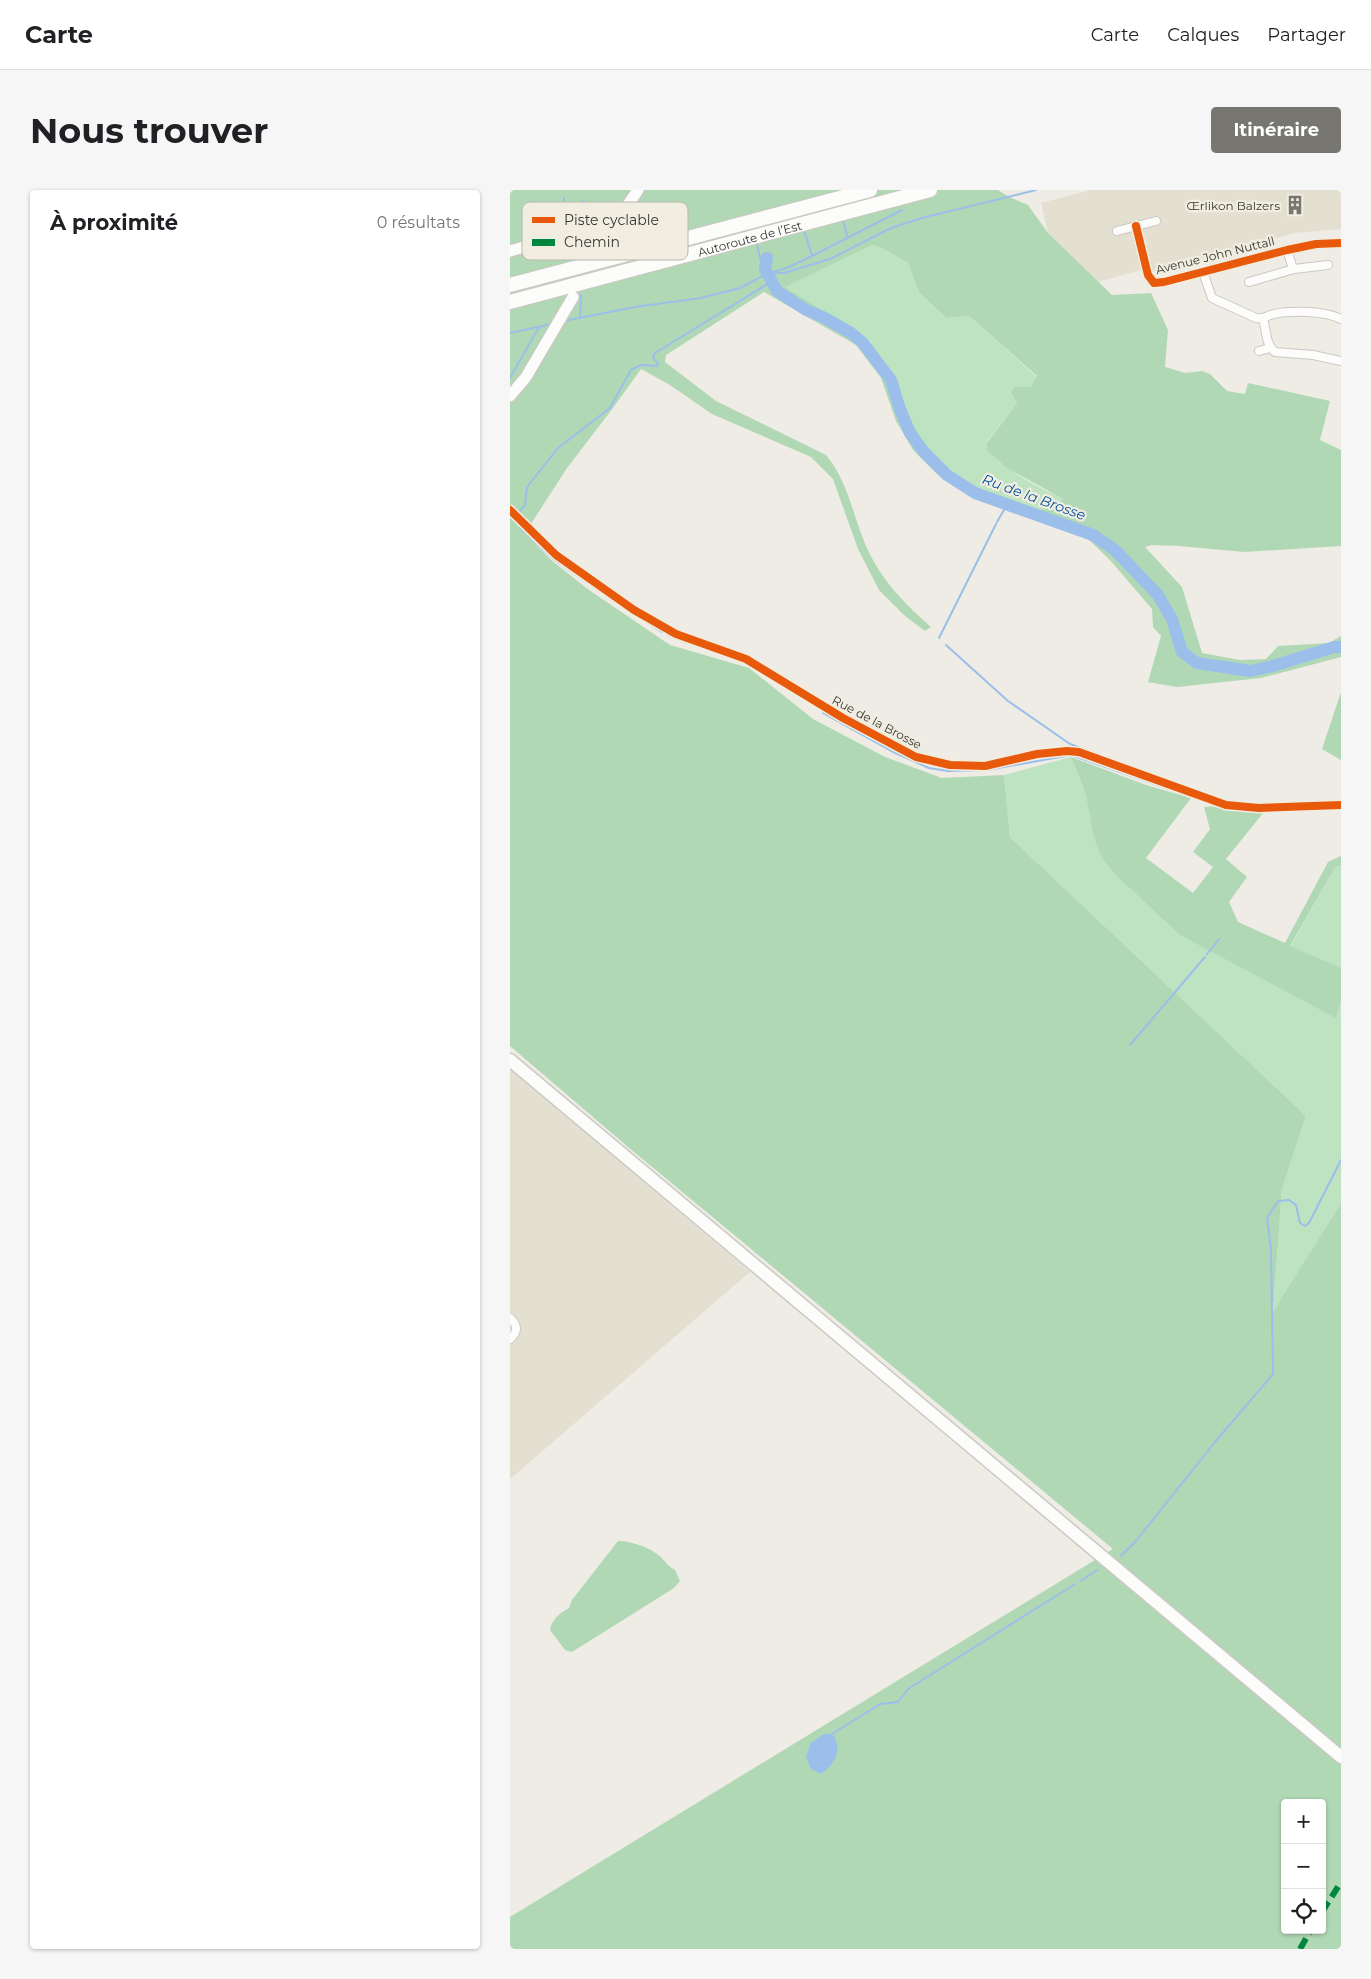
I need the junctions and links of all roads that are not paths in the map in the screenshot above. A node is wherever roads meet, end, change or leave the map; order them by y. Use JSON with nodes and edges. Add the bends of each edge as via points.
{"nodes":[{"id":1,"x":638,"y":190,"type":"edge"},
{"id":2,"x":870,"y":190,"type":"edge"},
{"id":3,"x":930,"y":190,"type":"edge"},
{"id":4,"x":630,"y":202,"type":"edge"},
{"id":5,"x":1156,"y":221,"type":"dead end"},
{"id":6,"x":1136,"y":226,"type":"junction"},
{"id":7,"x":1117,"y":231,"type":"dead end"},
{"id":8,"x":688,"y":238,"type":"edge"},
{"id":9,"x":1341,"y":243,"type":"edge"},
{"id":10,"x":1287,"y":250,"type":"junction"},
{"id":11,"x":688,"y":255,"type":"edge"},
{"id":12,"x":605,"y":260,"type":"edge"},
{"id":13,"x":668,"y":260,"type":"edge"},
{"id":14,"x":1328,"y":265,"type":"dead end"},
{"id":15,"x":1292,"y":269,"type":"junction"},
{"id":16,"x":1203,"y":272,"type":"junction"},
{"id":17,"x":1248,"y":282,"type":"dead end"},
{"id":18,"x":510,"y":285,"type":"edge"},
{"id":19,"x":573,"y":297,"type":"dead end"},
{"id":20,"x":510,"y":302,"type":"edge"},
{"id":21,"x":1263,"y":319,"type":"junction"},
{"id":22,"x":1341,"y":319,"type":"edge"},
{"id":23,"x":1270,"y":348,"type":"junction"},
{"id":24,"x":1259,"y":352,"type":"dead end"},
{"id":25,"x":1341,"y":361,"type":"edge"},
{"id":26,"x":510,"y":396,"type":"edge"},
{"id":27,"x":510,"y":510,"type":"edge"},
{"id":28,"x":1341,"y":805,"type":"edge"},
{"id":29,"x":510,"y":1060,"type":"edge"},
{"id":30,"x":510,"y":1318,"type":"edge"},
{"id":31,"x":510,"y":1339,"type":"edge"},
{"id":32,"x":1341,"y":1756,"type":"edge"}],
"edges":[{"from":1,"to":4,"type":"main road"},
{"from":2,"to":8,"type":"highway","name":"Autoroute de l’Est"},
{"from":3,"to":11,"type":"highway","name":"Autoroute de l’Est"},
{"from":5,"to":6,"type":"street"},
{"from":6,"to":7,"type":"street"},
{"from":6,"to":16,"type":"street","name":"Avenue John Nuttall","via":[[1148,275],[1154,283]]},
{"from":9,"to":10,"type":"street","name":"Avenue John Nuttall"},
{"from":10,"to":15,"type":"street","name":"Avenue John Nuttall"},
{"from":10,"to":16,"type":"street","name":"Avenue John Nuttall"},
{"from":12,"to":18,"type":"highway","name":"Autoroute de l’Est"},
{"from":13,"to":20,"type":"highway","name":"Autoroute de l’Est"},
{"from":14,"to":15,"type":"street"},
{"from":15,"to":17,"type":"street"},
{"from":16,"to":21,"type":"street","via":[[1212,298]]},
{"from":19,"to":26,"type":"main road","via":[[526,377]]},
{"from":21,"to":22,"type":"street","via":[[1283,313],[1321,313]]},
{"from":21,"to":23,"type":"street"},
{"from":23,"to":24,"type":"street"},
{"from":23,"to":25,"type":"street","via":[[1284,354]]},
{"from":27,"to":28,"type":"street","name":"Rue de la Brosse","via":[[556,555],[634,610],[676,634],[746,659],[843,718],[916,757],[950,765],[985,766],[1037,754],[1079,752],[1226,805],[1259,808]]},
{"from":29,"to":32,"type":"main road"},
{"from":30,"to":31,"type":"street","via":[[516,1325],[516,1332]]}]}
